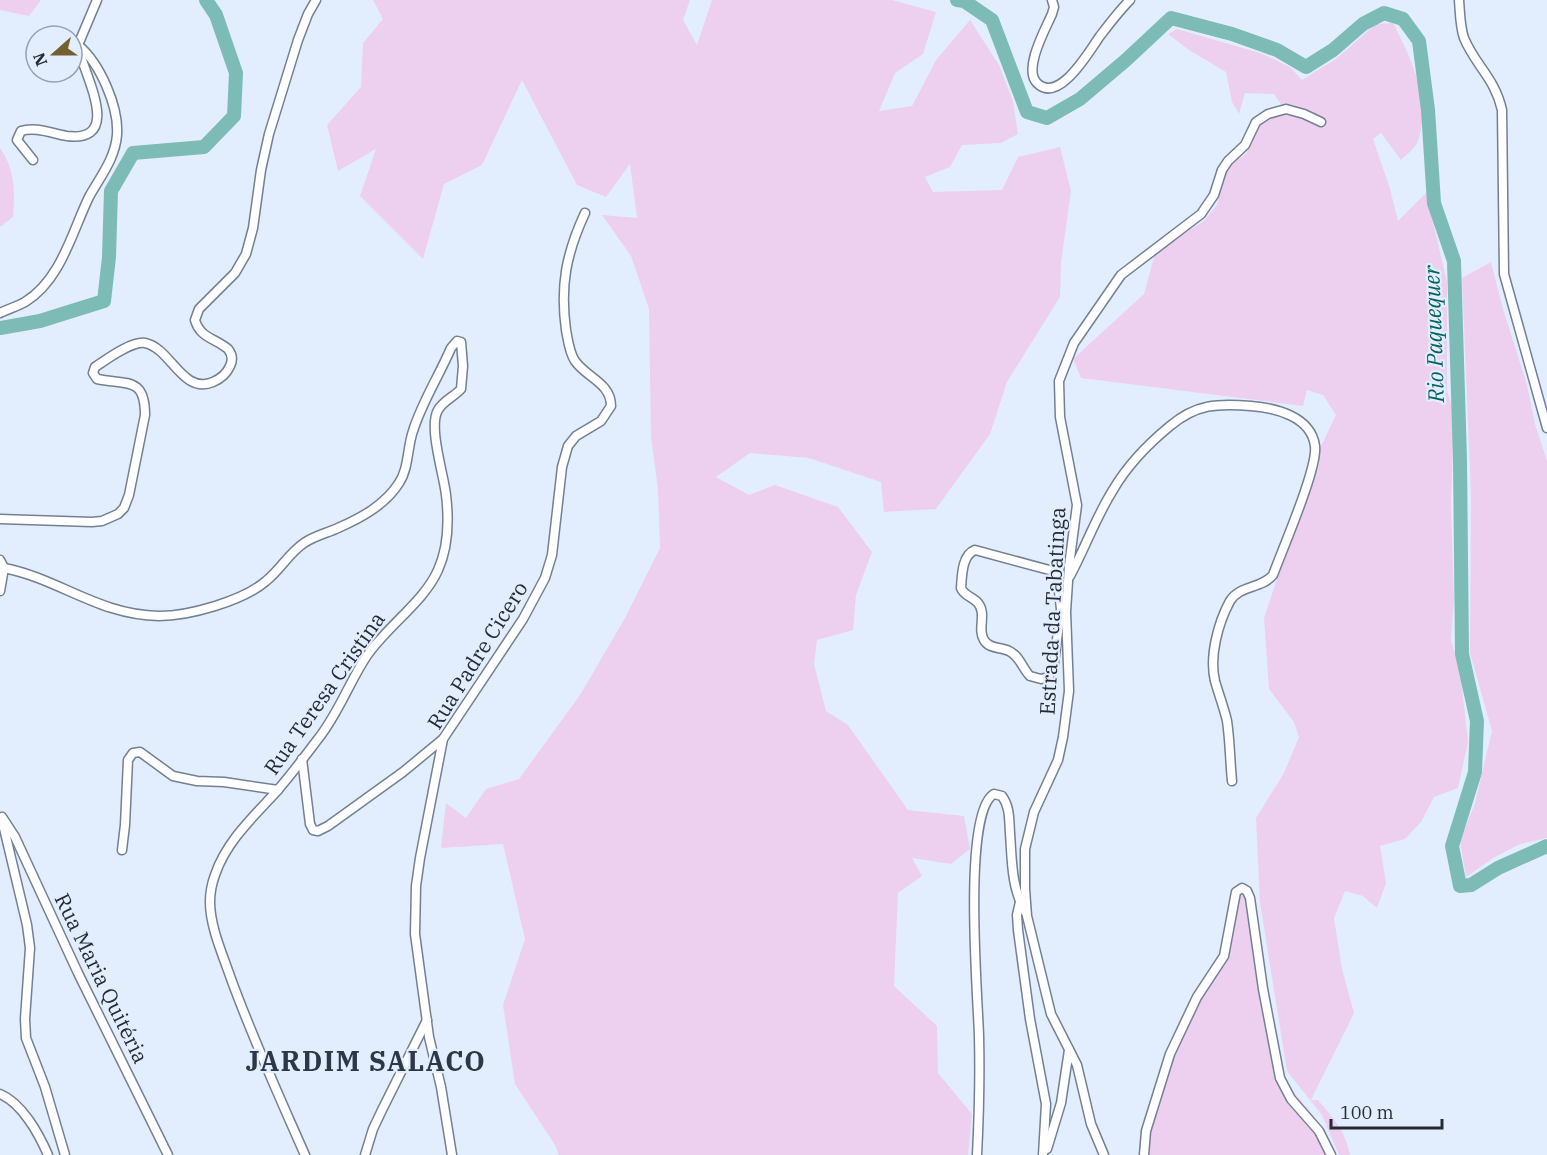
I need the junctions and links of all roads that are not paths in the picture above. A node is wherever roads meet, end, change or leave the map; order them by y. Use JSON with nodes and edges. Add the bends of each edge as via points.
{"nodes":[{"id":1,"x":97,"y":0,"type":"edge"},
{"id":2,"x":316,"y":0,"type":"edge"},
{"id":3,"x":1052,"y":0,"type":"edge"},
{"id":4,"x":1130,"y":0,"type":"edge"},
{"id":5,"x":1459,"y":0,"type":"edge"},
{"id":6,"x":84,"y":31,"type":"edge"},
{"id":7,"x":84,"y":50,"type":"edge"},
{"id":8,"x":84,"y":63,"type":"edge"},
{"id":9,"x":1321,"y":122,"type":"dead end"},
{"id":10,"x":33,"y":160,"type":"dead end"},
{"id":11,"x":585,"y":213,"type":"dead end"},
{"id":12,"x":0,"y":313,"type":"edge"},
{"id":13,"x":1547,"y":428,"type":"edge"},
{"id":14,"x":0,"y":519,"type":"edge"},
{"id":15,"x":2,"y":564,"type":"edge"},
{"id":16,"x":1068,"y":580,"type":"junction"},
{"id":17,"x":0,"y":591,"type":"edge"},
{"id":18,"x":1064,"y":608,"type":"junction"},
{"id":19,"x":443,"y":739,"type":"junction"},
{"id":20,"x":302,"y":759,"type":"junction"},
{"id":21,"x":1232,"y":781,"type":"dead end"},
{"id":22,"x":278,"y":790,"type":"junction"},
{"id":23,"x":1,"y":816,"type":"edge"},
{"id":24,"x":122,"y":850,"type":"dead end"},
{"id":25,"x":1020,"y":902,"type":"junction"},
{"id":26,"x":1027,"y":915,"type":"junction"},
{"id":27,"x":427,"y":1020,"type":"junction"},
{"id":28,"x":1069,"y":1048,"type":"junction"},
{"id":29,"x":0,"y":1094,"type":"edge"},
{"id":30,"x":48,"y":1155,"type":"edge"},
{"id":31,"x":65,"y":1155,"type":"edge"},
{"id":32,"x":168,"y":1155,"type":"edge"},
{"id":33,"x":305,"y":1155,"type":"edge"},
{"id":34,"x":365,"y":1155,"type":"edge"},
{"id":35,"x":452,"y":1155,"type":"edge"},
{"id":36,"x":976,"y":1155,"type":"edge"},
{"id":37,"x":1044,"y":1155,"type":"edge"},
{"id":38,"x":1104,"y":1155,"type":"edge"},
{"id":39,"x":1144,"y":1155,"type":"edge"},
{"id":40,"x":1331,"y":1155,"type":"edge"}],
"edges":[{"from":1,"to":6,"type":"street"},
{"from":2,"to":14,"type":"street","via":[[300,34],[269,134],[246,254],[235,273],[199,309],[195,320],[200,332],[228,349],[230,367],[218,380],[195,384],[145,343],[129,347],[95,367],[97,379],[130,382],[143,394],[145,415],[124,508],[112,517],[92,522]]},
{"from":3,"to":4,"type":"street","via":[[1054,7],[1032,72],[1038,84],[1049,88],[1065,81],[1079,67]]},
{"from":5,"to":13,"type":"street","via":[[1463,35],[1498,93],[1502,110],[1504,274]]},
{"from":7,"to":12,"type":"street","via":[[112,98],[116,144],[54,270],[26,301]]},
{"from":8,"to":10,"type":"street","via":[[96,98],[94,129],[76,136],[21,131],[17,140]]},
{"from":9,"to":16,"type":"street","name":"Estrada da Tabatinga","via":[[1286,109],[1259,120],[1245,145],[1222,170],[1201,214],[1121,275],[1074,343],[1059,381],[1058,399],[1077,505]]},
{"from":11,"to":19,"type":"street","name":"Rua Padre Cicero","via":[[566,266],[563,307],[572,354],[604,387],[611,406],[601,421],[576,436],[568,446],[545,578],[523,619]]},
{"from":15,"to":17,"type":"street"},
{"from":15,"to":20,"type":"street","name":"Rua Teresa Cristina","via":[[104,607],[160,616],[191,612],[248,592],[263,584],[306,542],[369,512],[396,487],[407,464],[422,405],[451,348],[460,340],[461,388],[440,407],[436,416],[448,516],[441,563],[432,583],[365,658],[320,737]]},
{"from":16,"to":18,"type":"street","name":"Estrada da Tabatinga"},
{"from":16,"to":21,"type":"street","via":[[1101,510],[1124,474],[1171,424],[1217,404],[1274,409],[1287,413],[1308,430],[1315,454],[1273,575],[1237,593],[1230,601],[1217,637],[1213,660],[1227,723]]},
{"from":18,"to":18,"type":"street","via":[[1052,673],[1044,678],[1030,676],[1015,654],[985,642],[980,605],[961,588],[966,556],[971,551],[980,551],[1054,572]]},
{"from":18,"to":26,"type":"street","name":"Estrada da Tabatinga","via":[[1069,691],[1058,760],[1034,812],[1025,849]]},
{"from":19,"to":20,"type":"street","via":[[318,831],[310,824]]},
{"from":19,"to":27,"type":"street","name":"Rua Padre Cicero","via":[[416,886],[415,934]]},
{"from":20,"to":22,"type":"street","name":"Rua Teresa Cristina"},
{"from":22,"to":24,"type":"street","via":[[173,776],[136,752],[128,760]]},
{"from":22,"to":33,"type":"street","name":"Rua Teresa Cristina","via":[[242,828],[220,862],[210,903],[242,1009]]},
{"from":23,"to":31,"type":"street","via":[[30,948],[26,1038]]},
{"from":23,"to":32,"type":"street","name":"Rua Maria Quitéria","via":[[15,837]]},
{"from":25,"to":26,"type":"street"},
{"from":25,"to":36,"type":"street","via":[[1014,880],[1008,808],[1002,796],[994,794],[988,798],[979,830],[974,879],[979,1038]]},
{"from":25,"to":37,"type":"street","via":[[1018,930],[1046,1104]]},
{"from":26,"to":28,"type":"street","name":"Estrada da Tabatinga","via":[[1051,1014]]},
{"from":27,"to":34,"type":"street","via":[[373,1129]]},
{"from":27,"to":35,"type":"street","name":"Rua Padre Cicero"},
{"from":28,"to":37,"type":"street","via":[[1061,1103]]},
{"from":28,"to":38,"type":"street","name":"Estrada da Tabatinga"},
{"from":29,"to":30,"type":"street","via":[[18,1108]]},
{"from":39,"to":40,"type":"street","via":[[1146,1131],[1170,1054],[1197,997],[1224,956],[1236,892],[1242,888],[1250,898],[1280,1078],[1291,1099],[1319,1131]]}]}
